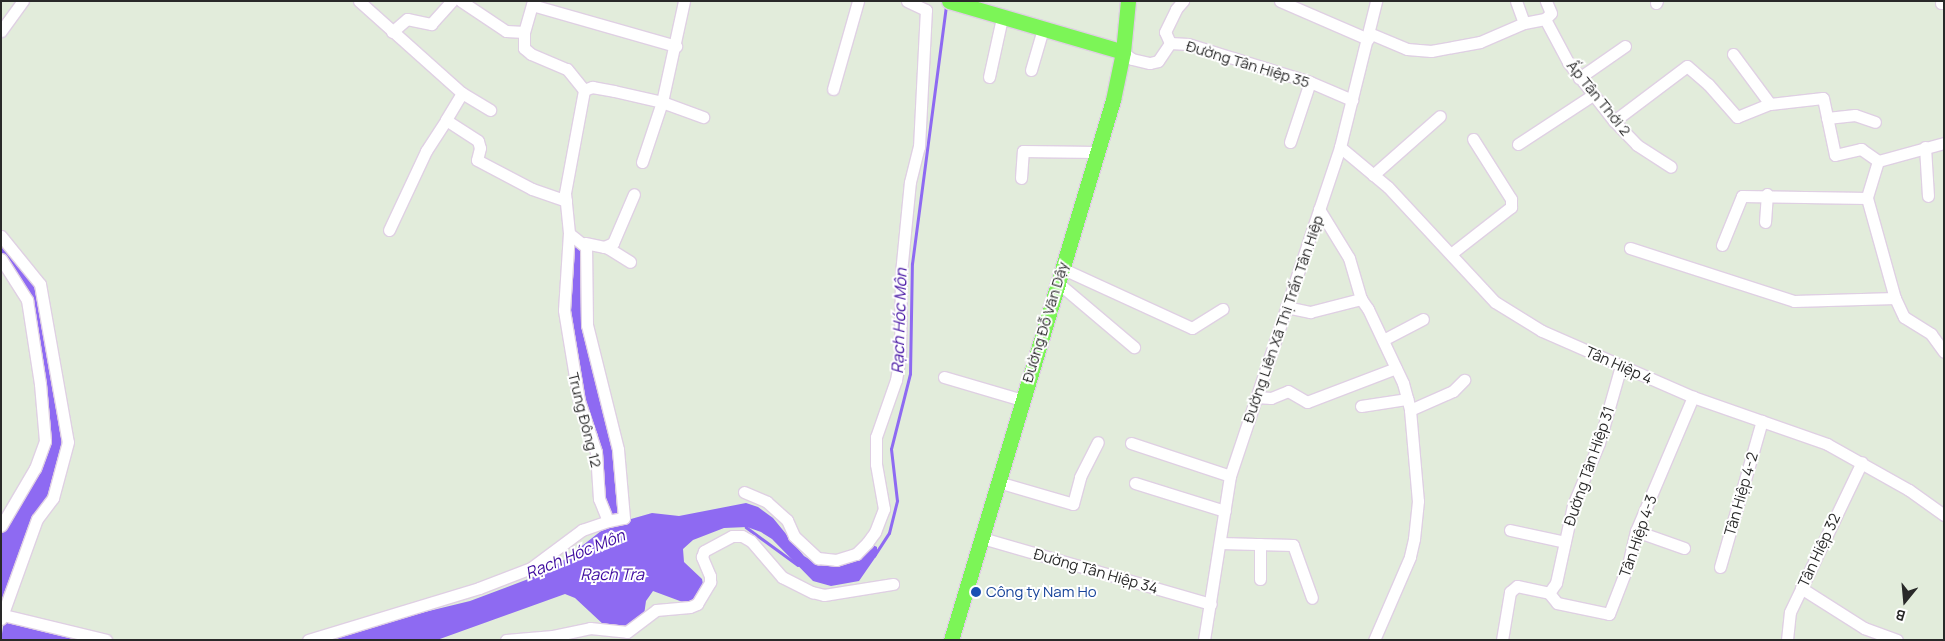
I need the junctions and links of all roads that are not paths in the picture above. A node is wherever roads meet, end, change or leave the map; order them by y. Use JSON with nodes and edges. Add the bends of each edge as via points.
{"nodes":[{"id":1,"x":23,"y":1,"type":"edge"},
{"id":2,"x":359,"y":1,"type":"edge"},
{"id":3,"x":452,"y":1,"type":"edge"},
{"id":4,"x":461,"y":1,"type":"edge"},
{"id":5,"x":684,"y":1,"type":"edge"},
{"id":6,"x":858,"y":1,"type":"edge"},
{"id":7,"x":907,"y":1,"type":"edge"},
{"id":8,"x":949,"y":1,"type":"edge"},
{"id":9,"x":1128,"y":1,"type":"edge"},
{"id":10,"x":1183,"y":1,"type":"edge"},
{"id":11,"x":1280,"y":1,"type":"edge"},
{"id":12,"x":1376,"y":1,"type":"edge"},
{"id":13,"x":1516,"y":1,"type":"edge"},
{"id":14,"x":1546,"y":1,"type":"edge"},
{"id":15,"x":532,"y":3,"type":"edge"},
{"id":16,"x":1002,"y":18,"type":"junction"},
{"id":17,"x":1545,"y":19,"type":"junction"},
{"id":18,"x":1524,"y":22,"type":"junction"},
{"id":19,"x":1043,"y":29,"type":"junction"},
{"id":20,"x":1,"y":31,"type":"edge"},
{"id":21,"x":392,"y":32,"type":"junction"},
{"id":22,"x":524,"y":32,"type":"junction"},
{"id":23,"x":1368,"y":36,"type":"junction"},
{"id":24,"x":1170,"y":43,"type":"junction"},
{"id":25,"x":676,"y":46,"type":"junction"},
{"id":26,"x":1625,"y":46,"type":"dead end"},
{"id":27,"x":1123,"y":52,"type":"junction"},
{"id":28,"x":1733,"y":54,"type":"dead end"},
{"id":29,"x":1031,"y":70,"type":"dead end"},
{"id":30,"x":989,"y":77,"type":"dead end"},
{"id":31,"x":1579,"y":78,"type":"junction"},
{"id":32,"x":1310,"y":82,"type":"junction"},
{"id":33,"x":834,"y":89,"type":"dead end"},
{"id":34,"x":584,"y":90,"type":"junction"},
{"id":35,"x":462,"y":93,"type":"junction"},
{"id":36,"x":1593,"y":95,"type":"junction"},
{"id":37,"x":1352,"y":100,"type":"junction"},
{"id":38,"x":662,"y":102,"type":"junction"},
{"id":39,"x":1770,"y":104,"type":"junction"},
{"id":40,"x":490,"y":110,"type":"dead end"},
{"id":41,"x":1440,"y":116,"type":"dead end"},
{"id":42,"x":703,"y":117,"type":"dead end"},
{"id":43,"x":1827,"y":118,"type":"junction"},
{"id":44,"x":446,"y":120,"type":"junction"},
{"id":45,"x":1614,"y":121,"type":"junction"},
{"id":46,"x":1875,"y":122,"type":"dead end"},
{"id":47,"x":1473,"y":139,"type":"dead end"},
{"id":48,"x":1290,"y":142,"type":"dead end"},
{"id":49,"x":1944,"y":143,"type":"edge"},
{"id":50,"x":1518,"y":144,"type":"dead end"},
{"id":51,"x":1340,"y":147,"type":"junction"},
{"id":52,"x":1925,"y":147,"type":"junction"},
{"id":53,"x":1096,"y":152,"type":"junction"},
{"id":54,"x":1878,"y":161,"type":"junction"},
{"id":55,"x":642,"y":162,"type":"dead end"},
{"id":56,"x":1671,"y":167,"type":"dead end"},
{"id":57,"x":1373,"y":175,"type":"junction"},
{"id":58,"x":1021,"y":178,"type":"dead end"},
{"id":59,"x":634,"y":194,"type":"dead end"},
{"id":60,"x":1767,"y":194,"type":"junction"},
{"id":61,"x":1928,"y":196,"type":"dead end"},
{"id":62,"x":1867,"y":198,"type":"junction"},
{"id":63,"x":566,"y":200,"type":"junction"},
{"id":64,"x":1320,"y":209,"type":"junction"},
{"id":65,"x":1765,"y":222,"type":"dead end"},
{"id":66,"x":389,"y":230,"type":"dead end"},
{"id":67,"x":569,"y":233,"type":"junction"},
{"id":68,"x":1,"y":236,"type":"edge"},
{"id":69,"x":585,"y":243,"type":"junction"},
{"id":70,"x":1722,"y":245,"type":"dead end"},
{"id":71,"x":604,"y":247,"type":"junction"},
{"id":72,"x":1630,"y":248,"type":"dead end"},
{"id":73,"x":1452,"y":253,"type":"junction"},
{"id":74,"x":1,"y":259,"type":"edge"},
{"id":75,"x":630,"y":262,"type":"dead end"},
{"id":76,"x":1059,"y":275,"type":"junction"},
{"id":77,"x":1895,"y":298,"type":"junction"},
{"id":78,"x":1360,"y":300,"type":"junction"},
{"id":79,"x":1286,"y":307,"type":"junction"},
{"id":80,"x":1223,"y":309,"type":"dead end"},
{"id":81,"x":1423,"y":319,"type":"dead end"},
{"id":82,"x":1383,"y":340,"type":"junction"},
{"id":83,"x":1134,"y":347,"type":"dead end"},
{"id":84,"x":1944,"y":352,"type":"edge"},
{"id":85,"x":1621,"y":366,"type":"junction"},
{"id":86,"x":1396,"y":368,"type":"junction"},
{"id":87,"x":944,"y":377,"type":"dead end"},
{"id":88,"x":1464,"y":380,"type":"dead end"},
{"id":89,"x":1256,"y":397,"type":"junction"},
{"id":90,"x":1693,"y":397,"type":"junction"},
{"id":91,"x":1407,"y":399,"type":"junction"},
{"id":92,"x":1022,"y":400,"type":"junction"},
{"id":93,"x":1361,"y":406,"type":"dead end"},
{"id":94,"x":1410,"y":410,"type":"junction"},
{"id":95,"x":1762,"y":421,"type":"junction"},
{"id":96,"x":1098,"y":442,"type":"dead end"},
{"id":97,"x":1131,"y":442,"type":"dead end"},
{"id":98,"x":1862,"y":462,"type":"junction"},
{"id":99,"x":1230,"y":476,"type":"junction"},
{"id":100,"x":998,"y":482,"type":"junction"},
{"id":101,"x":1135,"y":484,"type":"dead end"},
{"id":102,"x":744,"y":492,"type":"dead end"},
{"id":103,"x":1224,"y":511,"type":"junction"},
{"id":104,"x":1944,"y":515,"type":"edge"},
{"id":105,"x":608,"y":521,"type":"junction"},
{"id":106,"x":1,"y":526,"type":"edge"},
{"id":107,"x":1510,"y":530,"type":"dead end"},
{"id":108,"x":1636,"y":531,"type":"junction"},
{"id":109,"x":982,"y":538,"type":"junction"},
{"id":110,"x":1565,"y":542,"type":"junction"},
{"id":111,"x":1220,"y":543,"type":"junction"},
{"id":112,"x":1260,"y":544,"type":"junction"},
{"id":113,"x":1684,"y":548,"type":"dead end"},
{"id":114,"x":1720,"y":567,"type":"dead end"},
{"id":115,"x":1260,"y":579,"type":"dead end"},
{"id":116,"x":893,"y":584,"type":"dead end"},
{"id":117,"x":1801,"y":588,"type":"junction"},
{"id":118,"x":1549,"y":594,"type":"junction"},
{"id":119,"x":1312,"y":598,"type":"dead end"},
{"id":120,"x":1211,"y":604,"type":"junction"},
{"id":121,"x":2,"y":617,"type":"edge"},
{"id":122,"x":554,"y":638,"type":"edge"},
{"id":123,"x":106,"y":640,"type":"edge"},
{"id":124,"x":308,"y":640,"type":"edge"},
{"id":125,"x":506,"y":640,"type":"edge"},
{"id":126,"x":951,"y":640,"type":"edge"},
{"id":127,"x":1204,"y":640,"type":"edge"},
{"id":128,"x":1374,"y":640,"type":"edge"},
{"id":129,"x":1502,"y":640,"type":"edge"},
{"id":130,"x":1787,"y":640,"type":"edge"},
{"id":131,"x":1896,"y":640,"type":"edge"}],
"edges":[{"from":1,"to":20,"type":"street"},
{"from":2,"to":21,"type":"street"},
{"from":3,"to":21,"type":"street","via":[[431,24],[406,19]]},
{"from":4,"to":22,"type":"street","via":[[506,31]]},
{"from":5,"to":25,"type":"street"},
{"from":6,"to":33,"type":"street"},
{"from":7,"to":102,"type":"street","via":[[926,10],[919,147],[910,182],[900,273],[900,357],[896,380],[876,437],[876,464],[884,509],[875,532],[856,554],[836,560],[818,558],[794,536],[788,520],[767,502]]},
{"from":8,"to":16,"type":"main road"},
{"from":9,"to":27,"type":"main road","name":"Đường Đỗ Văn Dậy"},
{"from":10,"to":24,"type":"street","via":[[1166,32]]},
{"from":11,"to":23,"type":"street"},
{"from":12,"to":23,"type":"street","name":"Đường Liên Xã Thị Trấn Tân Hiệp"},
{"from":13,"to":18,"type":"street"},
{"from":14,"to":17,"type":"street","via":[[1551,13]]},
{"from":15,"to":22,"type":"street"},
{"from":15,"to":25,"type":"street"},
{"from":16,"to":19,"type":"main road"},
{"from":16,"to":30,"type":"street"},
{"from":17,"to":18,"type":"street"},
{"from":17,"to":31,"type":"street","name":"Ấp Tân Thới 2"},
{"from":18,"to":23,"type":"street","via":[[1480,42],[1431,51],[1407,49]]},
{"from":19,"to":27,"type":"main road"},
{"from":19,"to":29,"type":"street"},
{"from":21,"to":35,"type":"street"},
{"from":22,"to":34,"type":"street","via":[[524,48],[568,70]]},
{"from":23,"to":37,"type":"street","name":"Đường Liên Xã Thị Trấn Tân Hiệp"},
{"from":24,"to":27,"type":"street","name":"Đường Tân Hiệp 35","via":[[1158,61],[1150,63],[1132,59]]},
{"from":24,"to":32,"type":"street","name":"Đường Tân Hiệp 35","via":[[1188,44]]},
{"from":25,"to":38,"type":"street"},
{"from":26,"to":31,"type":"street"},
{"from":27,"to":53,"type":"main road","name":"Đường Đỗ Văn Dậy"},
{"from":28,"to":39,"type":"street"},
{"from":31,"to":36,"type":"street","name":"Ấp Tân Thới 2"},
{"from":32,"to":37,"type":"street","name":"Đường Tân Hiệp 35"},
{"from":32,"to":48,"type":"street"},
{"from":34,"to":38,"type":"street","via":[[592,87]]},
{"from":34,"to":63,"type":"street","name":"Trung Đông 12"},
{"from":35,"to":40,"type":"street"},
{"from":35,"to":44,"type":"street"},
{"from":36,"to":45,"type":"street","name":"Ấp Tân Thới 2"},
{"from":36,"to":50,"type":"street"},
{"from":37,"to":51,"type":"street","name":"Đường Liên Xã Thị Trấn Tân Hiệp"},
{"from":38,"to":42,"type":"street"},
{"from":38,"to":55,"type":"street"},
{"from":39,"to":43,"type":"street","via":[[1823,98]]},
{"from":39,"to":45,"type":"street","via":[[1736,117],[1708,84],[1687,66]]},
{"from":41,"to":57,"type":"street"},
{"from":43,"to":46,"type":"street","via":[[1855,115]]},
{"from":43,"to":54,"type":"street","via":[[1835,155],[1861,149]]},
{"from":44,"to":63,"type":"street","via":[[478,141],[477,160],[532,190]]},
{"from":44,"to":66,"type":"street","via":[[426,151]]},
{"from":45,"to":56,"type":"street","name":"Ấp Tân Thới 2","via":[[1637,145]]},
{"from":47,"to":73,"type":"street","via":[[1511,198],[1511,208]]},
{"from":49,"to":52,"type":"street"},
{"from":51,"to":57,"type":"street","name":"Tân Hiệp 4"},
{"from":51,"to":64,"type":"street","name":"Đường Liên Xã Thị Trấn Tân Hiệp"},
{"from":52,"to":54,"type":"street"},
{"from":52,"to":61,"type":"street"},
{"from":53,"to":58,"type":"street","via":[[1024,151]]},
{"from":53,"to":76,"type":"main road","name":"Đường Đỗ Văn Dậy"},
{"from":54,"to":62,"type":"street"},
{"from":57,"to":73,"type":"street","name":"Tân Hiệp 4"},
{"from":59,"to":71,"type":"street","via":[[613,243]]},
{"from":60,"to":62,"type":"street"},
{"from":60,"to":65,"type":"street"},
{"from":60,"to":70,"type":"street","via":[[1742,196]]},
{"from":62,"to":77,"type":"street"},
{"from":63,"to":67,"type":"street","name":"Trung Đông 12"},
{"from":64,"to":78,"type":"street","via":[[1349,258]]},
{"from":64,"to":79,"type":"street","name":"Đường Liên Xã Thị Trấn Tân Hiệp"},
{"from":67,"to":69,"type":"street"},
{"from":67,"to":105,"type":"street","name":"Trung Đông 12","via":[[564,310],[579,401],[596,452],[599,499]]},
{"from":68,"to":121,"type":"street","via":[[40,284],[68,436],[53,498],[37,519]]},
{"from":69,"to":71,"type":"street"},
{"from":69,"to":105,"type":"street","via":[[586,325],[618,449],[622,485],[624,518]]},
{"from":71,"to":75,"type":"street"},
{"from":72,"to":77,"type":"street","via":[[1794,301]]},
{"from":73,"to":85,"type":"street","name":"Tân Hiệp 4","via":[[1496,302],[1542,331]]},
{"from":74,"to":106,"type":"street","via":[[27,300],[45,441],[35,468]]},
{"from":76,"to":80,"type":"street","via":[[1192,328]]},
{"from":76,"to":83,"type":"street"},
{"from":76,"to":92,"type":"main road","name":"Đường Đỗ Văn Dậy"},
{"from":77,"to":84,"type":"street","via":[[1904,318],[1931,334]]},
{"from":78,"to":79,"type":"street","via":[[1310,312]]},
{"from":78,"to":82,"type":"street"},
{"from":79,"to":89,"type":"street","name":"Đường Liên Xã Thị Trấn Tân Hiệp"},
{"from":81,"to":82,"type":"street"},
{"from":82,"to":86,"type":"street"},
{"from":85,"to":90,"type":"street","name":"Tân Hiệp 4"},
{"from":85,"to":110,"type":"street","name":"Đường Tân Hiệp 31","via":[[1599,443],[1573,505]]},
{"from":86,"to":89,"type":"street","via":[[1307,402],[1301,402],[1288,391],[1270,398]]},
{"from":86,"to":91,"type":"street"},
{"from":87,"to":92,"type":"street"},
{"from":88,"to":94,"type":"street","via":[[1453,391]]},
{"from":89,"to":99,"type":"street","name":"Đường Liên Xã Thị Trấn Tân Hiệp"},
{"from":90,"to":95,"type":"street","name":"Tân Hiệp 4"},
{"from":90,"to":108,"type":"street","name":"Tân Hiệp 4-3"},
{"from":91,"to":93,"type":"street"},
{"from":91,"to":94,"type":"street"},
{"from":92,"to":100,"type":"main road","name":"Đường Đỗ Văn Dậy"},
{"from":94,"to":128,"type":"street","via":[[1418,501],[1414,539],[1410,557]]},
{"from":95,"to":98,"type":"street","name":"Tân Hiệp 4","via":[[1826,444]]},
{"from":95,"to":114,"type":"street","name":"Tân Hiệp 4-2"},
{"from":96,"to":100,"type":"street","via":[[1080,477],[1073,504]]},
{"from":97,"to":99,"type":"street"},
{"from":98,"to":104,"type":"street","name":"Tân Hiệp 4"},
{"from":98,"to":117,"type":"street","name":"Tân Hiệp 32"},
{"from":99,"to":103,"type":"street","name":"Đường Liên Xã Thị Trấn Tân Hiệp"},
{"from":100,"to":109,"type":"main road","name":"Đường Đỗ Văn Dậy"},
{"from":101,"to":103,"type":"street"},
{"from":103,"to":111,"type":"street","name":"Đường Liên Xã Thị Trấn Tân Hiệp"},
{"from":105,"to":124,"type":"street","via":[[582,530],[531,568],[439,602]]},
{"from":107,"to":110,"type":"street"},
{"from":108,"to":113,"type":"street"},
{"from":108,"to":118,"type":"street","name":"Tân Hiệp 4-3","via":[[1625,573],[1609,614],[1557,603]]},
{"from":109,"to":120,"type":"street","name":"Đường Tân Hiệp 34"},
{"from":109,"to":126,"type":"main road","name":"Đường Đỗ Văn Dậy"},
{"from":110,"to":118,"type":"street","name":"Đường Tân Hiệp 31","via":[[1556,583]]},
{"from":111,"to":112,"type":"street"},
{"from":111,"to":120,"type":"street","name":"Đường Liên Xã Thị Trấn Tân Hiệp"},
{"from":112,"to":115,"type":"street"},
{"from":112,"to":119,"type":"street","via":[[1292,545]]},
{"from":116,"to":122,"type":"street","via":[[831,594],[812,592],[782,576],[751,541],[742,536],[732,536],[704,551],[702,557],[710,582],[697,604],[656,610],[627,632],[590,628]]},
{"from":117,"to":130,"type":"street","name":"Tân Hiệp 32","via":[[1790,612]]},
{"from":117,"to":131,"type":"street","via":[[1864,628]]},
{"from":118,"to":129,"type":"street","via":[[1517,586],[1510,592]]},
{"from":120,"to":127,"type":"street","name":"Đường Liên Xã Thị Trấn Tân Hiệp"},
{"from":121,"to":123,"type":"street"},
{"from":122,"to":125,"type":"street"}]}
